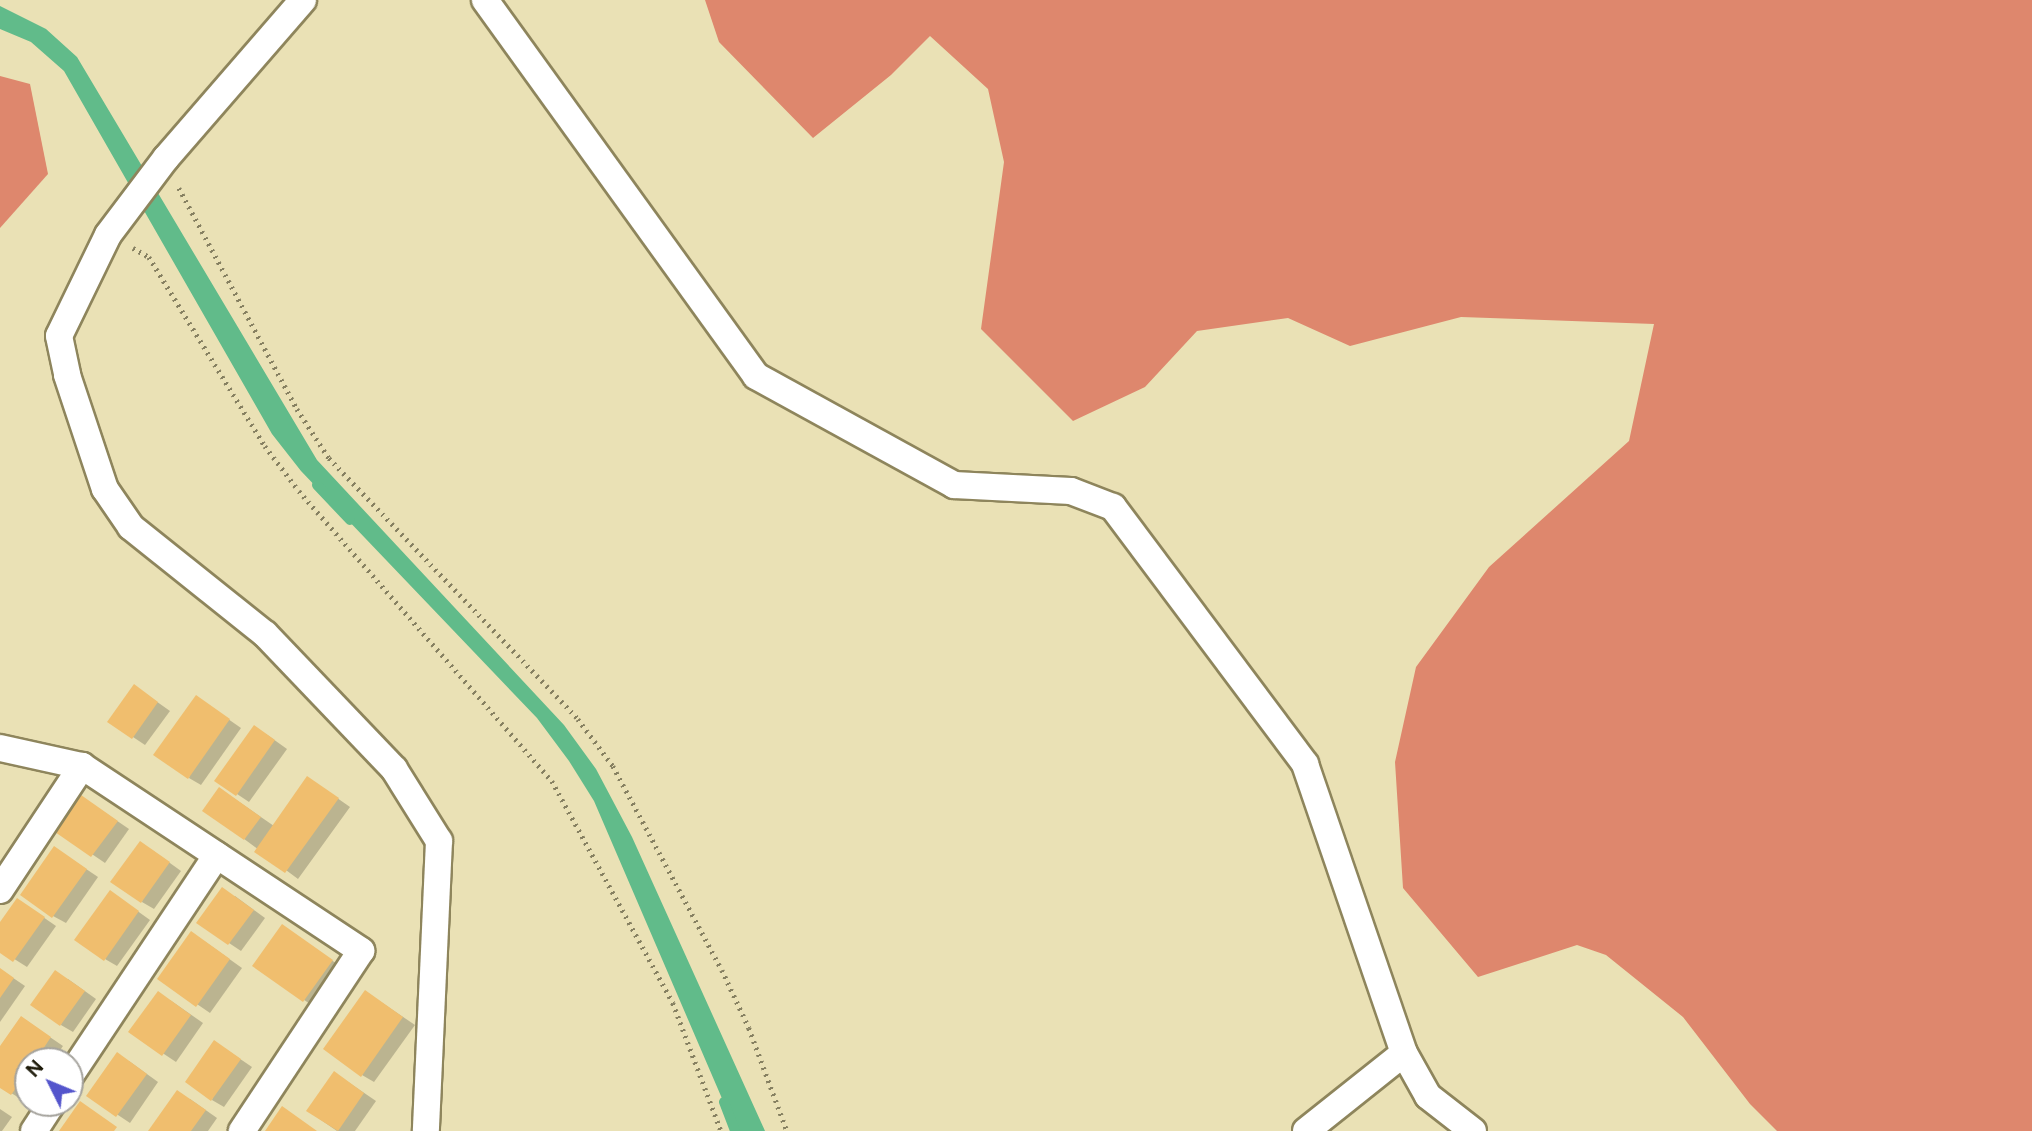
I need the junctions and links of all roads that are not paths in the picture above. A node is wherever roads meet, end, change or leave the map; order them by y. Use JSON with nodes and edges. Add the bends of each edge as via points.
{"nodes":[{"id":1,"x":303,"y":0,"type":"edge"},
{"id":2,"x":485,"y":0,"type":"edge"},
{"id":3,"x":0,"y":748,"type":"edge"},
{"id":4,"x":82,"y":766,"type":"junction"},
{"id":5,"x":217,"y":855,"type":"junction"},
{"id":6,"x":0,"y":890,"type":"edge"},
{"id":7,"x":1404,"y":1053,"type":"junction"},
{"id":8,"x":84,"y":1055,"type":"edge"},
{"id":9,"x":242,"y":1131,"type":"edge"},
{"id":10,"x":426,"y":1131,"type":"edge"},
{"id":11,"x":1306,"y":1131,"type":"edge"},
{"id":12,"x":1473,"y":1131,"type":"edge"}],
"edges":[{"from":1,"to":10,"type":"street","via":[[166,158],[108,235],[60,336],[67,375],[105,489],[131,527],[265,634],[394,769],[439,841]]},
{"from":2,"to":7,"type":"street","via":[[756,376],[954,485],[1071,491],[1113,507],[1305,764]]},
{"from":3,"to":4,"type":"street"},
{"from":4,"to":5,"type":"street"},
{"from":4,"to":6,"type":"street"},
{"from":5,"to":8,"type":"street"},
{"from":5,"to":9,"type":"street","via":[[361,951]]},
{"from":7,"to":11,"type":"street"},
{"from":7,"to":12,"type":"street","via":[[1429,1096]]}]}
